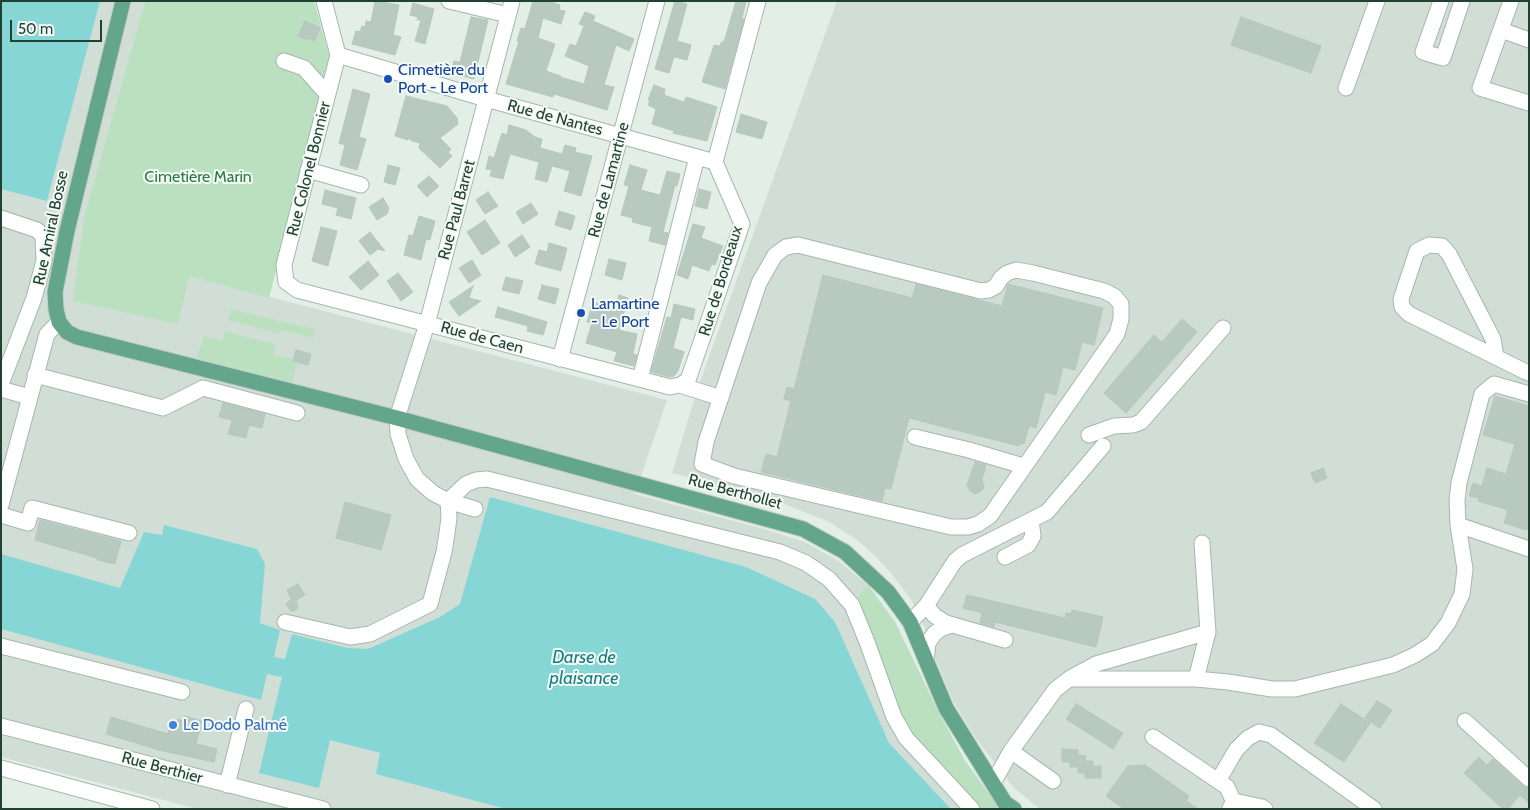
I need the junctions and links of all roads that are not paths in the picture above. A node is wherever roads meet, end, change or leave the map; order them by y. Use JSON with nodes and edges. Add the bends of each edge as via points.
{"nodes":[{"id":1,"x":123,"y":1,"type":"edge"},
{"id":2,"x":324,"y":1,"type":"edge"},
{"id":3,"x":449,"y":1,"type":"edge"},
{"id":4,"x":657,"y":1,"type":"edge"},
{"id":5,"x":758,"y":1,"type":"edge"},
{"id":6,"x":1377,"y":1,"type":"edge"},
{"id":7,"x":1441,"y":1,"type":"edge"},
{"id":8,"x":1462,"y":1,"type":"edge"},
{"id":9,"x":1511,"y":1,"type":"edge"},
{"id":10,"x":510,"y":8,"type":"edge"},
{"id":11,"x":1500,"y":30,"type":"junction"},
{"id":12,"x":1529,"y":40,"type":"edge"},
{"id":13,"x":338,"y":55,"type":"junction"},
{"id":14,"x":284,"y":61,"type":"dead end"},
{"id":15,"x":1346,"y":88,"type":"dead end"},
{"id":16,"x":327,"y":94,"type":"junction"},
{"id":17,"x":486,"y":99,"type":"junction"},
{"id":18,"x":1529,"y":103,"type":"edge"},
{"id":19,"x":620,"y":137,"type":"junction"},
{"id":20,"x":698,"y":157,"type":"junction"},
{"id":21,"x":715,"y":162,"type":"junction"},
{"id":22,"x":308,"y":170,"type":"junction"},
{"id":23,"x":361,"y":185,"type":"dead end"},
{"id":24,"x":1,"y":218,"type":"edge"},
{"id":25,"x":286,"y":282,"type":"joint"},
{"id":26,"x":59,"y":322,"type":"junction"},
{"id":27,"x":427,"y":324,"type":"junction"},
{"id":28,"x":1223,"y":328,"type":"dead end"},
{"id":29,"x":1496,"y":357,"type":"junction"},
{"id":30,"x":560,"y":358,"type":"junction"},
{"id":31,"x":1529,"y":372,"type":"edge"},
{"id":32,"x":35,"y":375,"type":"junction"},
{"id":33,"x":640,"y":379,"type":"junction"},
{"id":34,"x":1,"y":384,"type":"edge"},
{"id":35,"x":680,"y":385,"type":"junction"},
{"id":36,"x":1,"y":389,"type":"edge"},
{"id":37,"x":1529,"y":394,"type":"edge"},
{"id":38,"x":29,"y":397,"type":"junction"},
{"id":39,"x":721,"y":398,"type":"junction"},
{"id":40,"x":297,"y":413,"type":"dead end"},
{"id":41,"x":397,"y":418,"type":"junction"},
{"id":42,"x":1088,"y":435,"type":"dead end"},
{"id":43,"x":915,"y":437,"type":"dead end"},
{"id":44,"x":1103,"y":446,"type":"dead end"},
{"id":45,"x":1024,"y":466,"type":"junction"},
{"id":46,"x":448,"y":501,"type":"junction"},
{"id":47,"x":1,"y":505,"type":"edge"},
{"id":48,"x":475,"y":509,"type":"dead end"},
{"id":49,"x":1,"y":515,"type":"edge"},
{"id":50,"x":1031,"y":520,"type":"junction"},
{"id":51,"x":1458,"y":525,"type":"junction"},
{"id":52,"x":129,"y":534,"type":"dead end"},
{"id":53,"x":1202,"y":543,"type":"dead end"},
{"id":54,"x":1529,"y":548,"type":"edge"},
{"id":55,"x":1005,"y":557,"type":"dead end"},
{"id":56,"x":926,"y":606,"type":"junction"},
{"id":57,"x":285,"y":622,"type":"dead end"},
{"id":58,"x":910,"y":622,"type":"junction"},
{"id":59,"x":952,"y":625,"type":"junction"},
{"id":60,"x":1208,"y":632,"type":"junction"},
{"id":61,"x":1005,"y":640,"type":"dead end"},
{"id":62,"x":1,"y":646,"type":"edge"},
{"id":63,"x":926,"y":660,"type":"junction"},
{"id":64,"x":1069,"y":679,"type":"junction"},
{"id":65,"x":1196,"y":679,"type":"junction"},
{"id":66,"x":182,"y":692,"type":"dead end"},
{"id":67,"x":246,"y":709,"type":"dead end"},
{"id":68,"x":1465,"y":721,"type":"dead end"},
{"id":69,"x":1,"y":726,"type":"edge"},
{"id":70,"x":1153,"y":737,"type":"dead end"},
{"id":71,"x":1011,"y":751,"type":"junction"},
{"id":72,"x":1,"y":768,"type":"edge"},
{"id":73,"x":1529,"y":780,"type":"edge"},
{"id":74,"x":1053,"y":781,"type":"dead end"},
{"id":75,"x":1218,"y":781,"type":"junction"},
{"id":76,"x":992,"y":784,"type":"junction"},
{"id":77,"x":227,"y":785,"type":"junction"},
{"id":78,"x":1233,"y":806,"type":"edge"},
{"id":79,"x":152,"y":809,"type":"edge"},
{"id":80,"x":323,"y":809,"type":"edge"},
{"id":81,"x":972,"y":809,"type":"edge"},
{"id":82,"x":1014,"y":809,"type":"edge"},
{"id":83,"x":1265,"y":809,"type":"edge"},
{"id":84,"x":1374,"y":809,"type":"edge"}],
"edges":[{"from":1,"to":26,"type":"main road","name":"Rue Amiral Bosse","via":[[65,240],[55,292]]},
{"from":2,"to":13,"type":"street"},
{"from":3,"to":10,"type":"street"},
{"from":4,"to":19,"type":"street","name":"Rue de Lamartine"},
{"from":5,"to":21,"type":"street"},
{"from":6,"to":15,"type":"street"},
{"from":7,"to":8,"type":"street","via":[[1423,52],[1442,58]]},
{"from":9,"to":11,"type":"street"},
{"from":10,"to":17,"type":"street","name":"Rue Paul Barret"},
{"from":11,"to":12,"type":"street"},
{"from":11,"to":18,"type":"street","via":[[1480,88]]},
{"from":13,"to":16,"type":"street","name":"Rue Colonel Bonnier"},
{"from":13,"to":17,"type":"street","name":"Rue de Nantes"},
{"from":14,"to":16,"type":"street","via":[[304,68]]},
{"from":16,"to":22,"type":"street","name":"Rue Colonel Bonnier"},
{"from":17,"to":19,"type":"street","name":"Rue de Nantes"},
{"from":17,"to":27,"type":"street","name":"Rue Paul Barret"},
{"from":19,"to":20,"type":"street","name":"Rue de Nantes"},
{"from":19,"to":30,"type":"street","name":"Rue de Lamartine"},
{"from":20,"to":21,"type":"street","name":"Rue de Nantes"},
{"from":20,"to":33,"type":"street"},
{"from":21,"to":35,"type":"street","name":"Rue de Bordeaux","via":[[742,224],[688,380]]},
{"from":22,"to":23,"type":"street"},
{"from":22,"to":25,"type":"street","name":"Rue Colonel Bonnier","via":[[284,265]]},
{"from":24,"to":34,"type":"street","via":[[37,230],[43,236],[44,261],[34,298]]},
{"from":25,"to":27,"type":"street","name":"Rue de Caen","via":[[297,290]]},
{"from":26,"to":32,"type":"street","via":[[47,334]]},
{"from":26,"to":41,"type":"main road","name":"Rue Berthollet","via":[[78,337]]},
{"from":27,"to":30,"type":"street","name":"Rue de Caen"},
{"from":27,"to":41,"type":"street","name":"Rue Paul Barret"},
{"from":28,"to":42,"type":"street","via":[[1141,422],[1114,426]]},
{"from":29,"to":29,"type":"street","via":[[1493,339],[1450,254],[1442,246],[1429,245],[1417,251],[1401,298],[1402,307],[1409,314]]},
{"from":29,"to":31,"type":"street"},
{"from":30,"to":33,"type":"street","name":"Rue de Caen"},
{"from":32,"to":38,"type":"street"},
{"from":32,"to":40,"type":"street","via":[[163,408],[202,388]]},
{"from":33,"to":35,"type":"street","name":"Rue de Caen","via":[[670,387]]},
{"from":35,"to":39,"type":"street","name":"Rue de Caen"},
{"from":36,"to":38,"type":"street"},
{"from":37,"to":51,"type":"street","via":[[1494,384],[1482,394],[1459,483]]},
{"from":38,"to":47,"type":"street"},
{"from":39,"to":45,"type":"street","via":[[701,460],[705,466],[734,476],[943,525],[968,527],[990,516]]},
{"from":39,"to":45,"type":"street","via":[[759,283],[775,255],[786,246],[798,245],[981,291],[996,286],[1007,273],[1016,270],[1114,296],[1121,304],[1117,334]]},
{"from":41,"to":46,"type":"street","via":[[406,459],[417,478],[432,493]]},
{"from":41,"to":58,"type":"main road","name":"Rue Berthollet","via":[[803,529],[845,552],[888,592]]},
{"from":43,"to":45,"type":"street"},
{"from":44,"to":50,"type":"street","via":[[1047,512]]},
{"from":46,"to":48,"type":"street"},
{"from":46,"to":57,"type":"street","via":[[446,542],[430,604],[370,634],[350,637]]},
{"from":46,"to":81,"type":"street","via":[[466,484],[488,479],[780,552],[806,563],[829,579],[852,605],[894,717],[906,738]]},
{"from":49,"to":52,"type":"street","via":[[28,523],[32,508]]},
{"from":50,"to":55,"type":"street","via":[[1033,536],[1028,545]]},
{"from":50,"to":56,"type":"street","via":[[962,555]]},
{"from":51,"to":54,"type":"street"},
{"from":51,"to":65,"type":"street","via":[[1465,569],[1462,594],[1448,623],[1432,644],[1414,655],[1393,665],[1296,689]]},
{"from":53,"to":60,"type":"street"},
{"from":56,"to":58,"type":"street"},
{"from":56,"to":59,"type":"street","via":[[935,616]]},
{"from":58,"to":63,"type":"main road","name":"Rue Berthollet"},
{"from":59,"to":61,"type":"street"},
{"from":59,"to":63,"type":"street","via":[[934,634],[928,643]]},
{"from":60,"to":64,"type":"street","via":[[1096,664]]},
{"from":60,"to":65,"type":"street"},
{"from":62,"to":66,"type":"street"},
{"from":63,"to":76,"type":"main road","name":"Rue Berthollet","via":[[946,708]]},
{"from":64,"to":65,"type":"street"},
{"from":64,"to":71,"type":"street","via":[[1055,690]]},
{"from":67,"to":77,"type":"street"},
{"from":68,"to":73,"type":"street"},
{"from":69,"to":77,"type":"street","name":"Rue Berthier"},
{"from":70,"to":75,"type":"street"},
{"from":71,"to":74,"type":"street"},
{"from":71,"to":76,"type":"street"},
{"from":72,"to":79,"type":"street"},
{"from":75,"to":78,"type":"street","via":[[1227,787]]},
{"from":75,"to":84,"type":"street","via":[[1236,750],[1259,732],[1271,735]]},
{"from":76,"to":82,"type":"main road","name":"Rue Berthollet","via":[[1005,803]]},
{"from":77,"to":80,"type":"street","name":"Rue Berthier"},
{"from":78,"to":83,"type":"street","via":[[1262,806]]}]}
